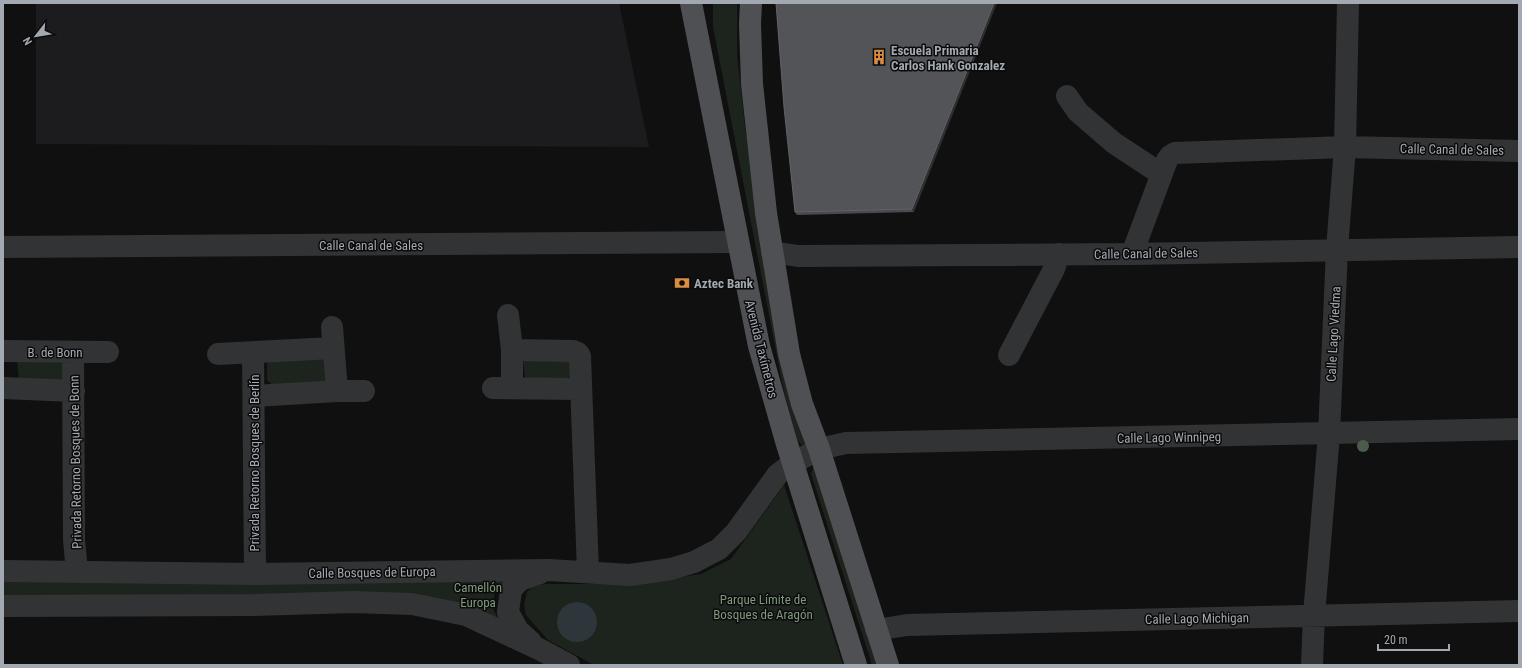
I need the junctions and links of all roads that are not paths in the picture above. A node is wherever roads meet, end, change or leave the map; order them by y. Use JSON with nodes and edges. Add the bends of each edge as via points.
{"nodes":[{"id":1,"x":691,"y":3,"type":"edge"},
{"id":2,"x":751,"y":3,"type":"edge"},
{"id":3,"x":1348,"y":3,"type":"edge"},
{"id":4,"x":1067,"y":96,"type":"dead end"},
{"id":5,"x":1345,"y":147,"type":"junction"},
{"id":6,"x":1519,"y":151,"type":"edge"},
{"id":7,"x":1166,"y":165,"type":"junction"},
{"id":8,"x":738,"y":242,"type":"junction"},
{"id":9,"x":1519,"y":246,"type":"edge"},
{"id":10,"x":3,"y":247,"type":"edge"},
{"id":11,"x":1337,"y":249,"type":"junction"},
{"id":12,"x":772,"y":252,"type":"junction"},
{"id":13,"x":1059,"y":254,"type":"junction"},
{"id":14,"x":1132,"y":254,"type":"junction"},
{"id":15,"x":508,"y":314,"type":"dead end"},
{"id":16,"x":512,"y":350,"type":"junction"},
{"id":17,"x":3,"y":351,"type":"edge"},
{"id":18,"x":73,"y":352,"type":"junction"},
{"id":19,"x":108,"y":352,"type":"dead end"},
{"id":20,"x":253,"y":353,"type":"junction"},
{"id":21,"x":218,"y":354,"type":"dead end"},
{"id":22,"x":1008,"y":355,"type":"dead end"},
{"id":23,"x":3,"y":387,"type":"edge"},
{"id":24,"x":581,"y":389,"type":"junction"},
{"id":25,"x":74,"y":391,"type":"junction"},
{"id":26,"x":337,"y":391,"type":"junction"},
{"id":27,"x":364,"y":392,"type":"dead end"},
{"id":28,"x":254,"y":396,"type":"junction"},
{"id":29,"x":1519,"y":429,"type":"edge"},
{"id":30,"x":1329,"y":434,"type":"junction"},
{"id":31,"x":819,"y":449,"type":"junction"},
{"id":32,"x":793,"y":463,"type":"junction"},
{"id":33,"x":549,"y":570,"type":"junction"},
{"id":34,"x":3,"y":572,"type":"edge"},
{"id":35,"x":77,"y":572,"type":"junction"},
{"id":36,"x":588,"y":572,"type":"junction"},
{"id":37,"x":255,"y":574,"type":"junction"},
{"id":38,"x":3,"y":606,"type":"edge"},
{"id":39,"x":1519,"y":611,"type":"edge"},
{"id":40,"x":1314,"y":615,"type":"junction"},
{"id":41,"x":876,"y":630,"type":"junction"},
{"id":42,"x":541,"y":650,"type":"junction"},
{"id":43,"x":569,"y":665,"type":"edge"},
{"id":44,"x":856,"y":665,"type":"edge"},
{"id":45,"x":888,"y":665,"type":"edge"},
{"id":46,"x":1312,"y":665,"type":"edge"}],
"edges":[{"from":1,"to":8,"type":"main road","name":"Avenida Taxímetros"},
{"from":2,"to":12,"type":"main road","name":"Avenida Taxímetros","via":[[752,84]]},
{"from":3,"to":5,"type":"street","name":"Calle Lago Viedma"},
{"from":4,"to":7,"type":"street","via":[[1078,112],[1114,143]]},
{"from":5,"to":6,"type":"street","name":"Calle Canal de Sales"},
{"from":5,"to":7,"type":"street","name":"Calle Canal de Sales","via":[[1180,153]]},
{"from":5,"to":11,"type":"street","name":"Calle Lago Viedma"},
{"from":7,"to":14,"type":"street"},
{"from":8,"to":10,"type":"street","name":"Calle Canal de Sales"},
{"from":8,"to":32,"type":"main road","name":"Avenida Taxímetros","via":[[759,346]]},
{"from":9,"to":11,"type":"street","name":"Calle Canal de Sales"},
{"from":11,"to":14,"type":"street","name":"Calle Canal de Sales"},
{"from":11,"to":30,"type":"street","name":"Calle Lago Viedma"},
{"from":12,"to":13,"type":"street","name":"Calle Canal de Sales","via":[[798,256]]},
{"from":12,"to":31,"type":"main road","name":"Avenida Taxímetros","via":[[789,354],[802,404]]},
{"from":13,"to":14,"type":"street","name":"Calle Canal de Sales"},
{"from":13,"to":22,"type":"street","via":[[1054,269]]},
{"from":15,"to":16,"type":"street"},
{"from":16,"to":24,"type":"street","via":[[578,353]]},
{"from":16,"to":24,"type":"street","via":[[503,388]]},
{"from":17,"to":18,"type":"street","name":"B. de Bonn"},
{"from":18,"to":19,"type":"street","name":"B. de Bonn"},
{"from":18,"to":25,"type":"street","name":"Privada Retorno Bosques de Bonn"},
{"from":20,"to":21,"type":"street"},
{"from":20,"to":26,"type":"street","via":[[333,338]]},
{"from":20,"to":28,"type":"street","name":"Privada Retorno Bosques de Berlín"},
{"from":23,"to":25,"type":"street"},
{"from":24,"to":36,"type":"street"},
{"from":25,"to":35,"type":"street","name":"Privada Retorno Bosques de Bonn","via":[[74,540]]},
{"from":26,"to":27,"type":"street"},
{"from":26,"to":28,"type":"street"},
{"from":28,"to":37,"type":"street","name":"Privada Retorno Bosques de Berlín"},
{"from":29,"to":30,"type":"street","name":"Calle Lago Winnipeg"},
{"from":30,"to":31,"type":"street","name":"Calle Lago Winnipeg","via":[[846,444]]},
{"from":30,"to":40,"type":"street","name":"Calle Lago Viedma"},
{"from":31,"to":32,"type":"street","name":"Calle Lago Winnipeg"},
{"from":31,"to":41,"type":"main road","name":"Avenida Taxímetros"},
{"from":32,"to":36,"type":"street","name":"Calle Bosques de Europa","via":[[778,474],[736,532],[719,549],[694,562],[671,569],[630,575]]},
{"from":32,"to":44,"type":"main road","name":"Avenida Taxímetros"},
{"from":33,"to":36,"type":"street","name":"Calle Bosques de Europa"},
{"from":33,"to":37,"type":"street","name":"Calle Bosques de Europa"},
{"from":33,"to":42,"type":"street","via":[[520,580],[511,590],[508,612],[518,630]]},
{"from":34,"to":35,"type":"street","name":"Calle Bosques de Europa"},
{"from":35,"to":37,"type":"street","name":"Calle Bosques de Europa"},
{"from":38,"to":42,"type":"street","via":[[353,602],[412,604],[466,615]]},
{"from":39,"to":40,"type":"street","name":"Calle Lago Michigan"},
{"from":40,"to":41,"type":"street","name":"Calle Lago Michigan","via":[[907,624]]},
{"from":40,"to":46,"type":"street","name":"Calle Lago Viedma"},
{"from":41,"to":45,"type":"main road","name":"Avenida Taxímetros"},
{"from":42,"to":43,"type":"street"}]}
